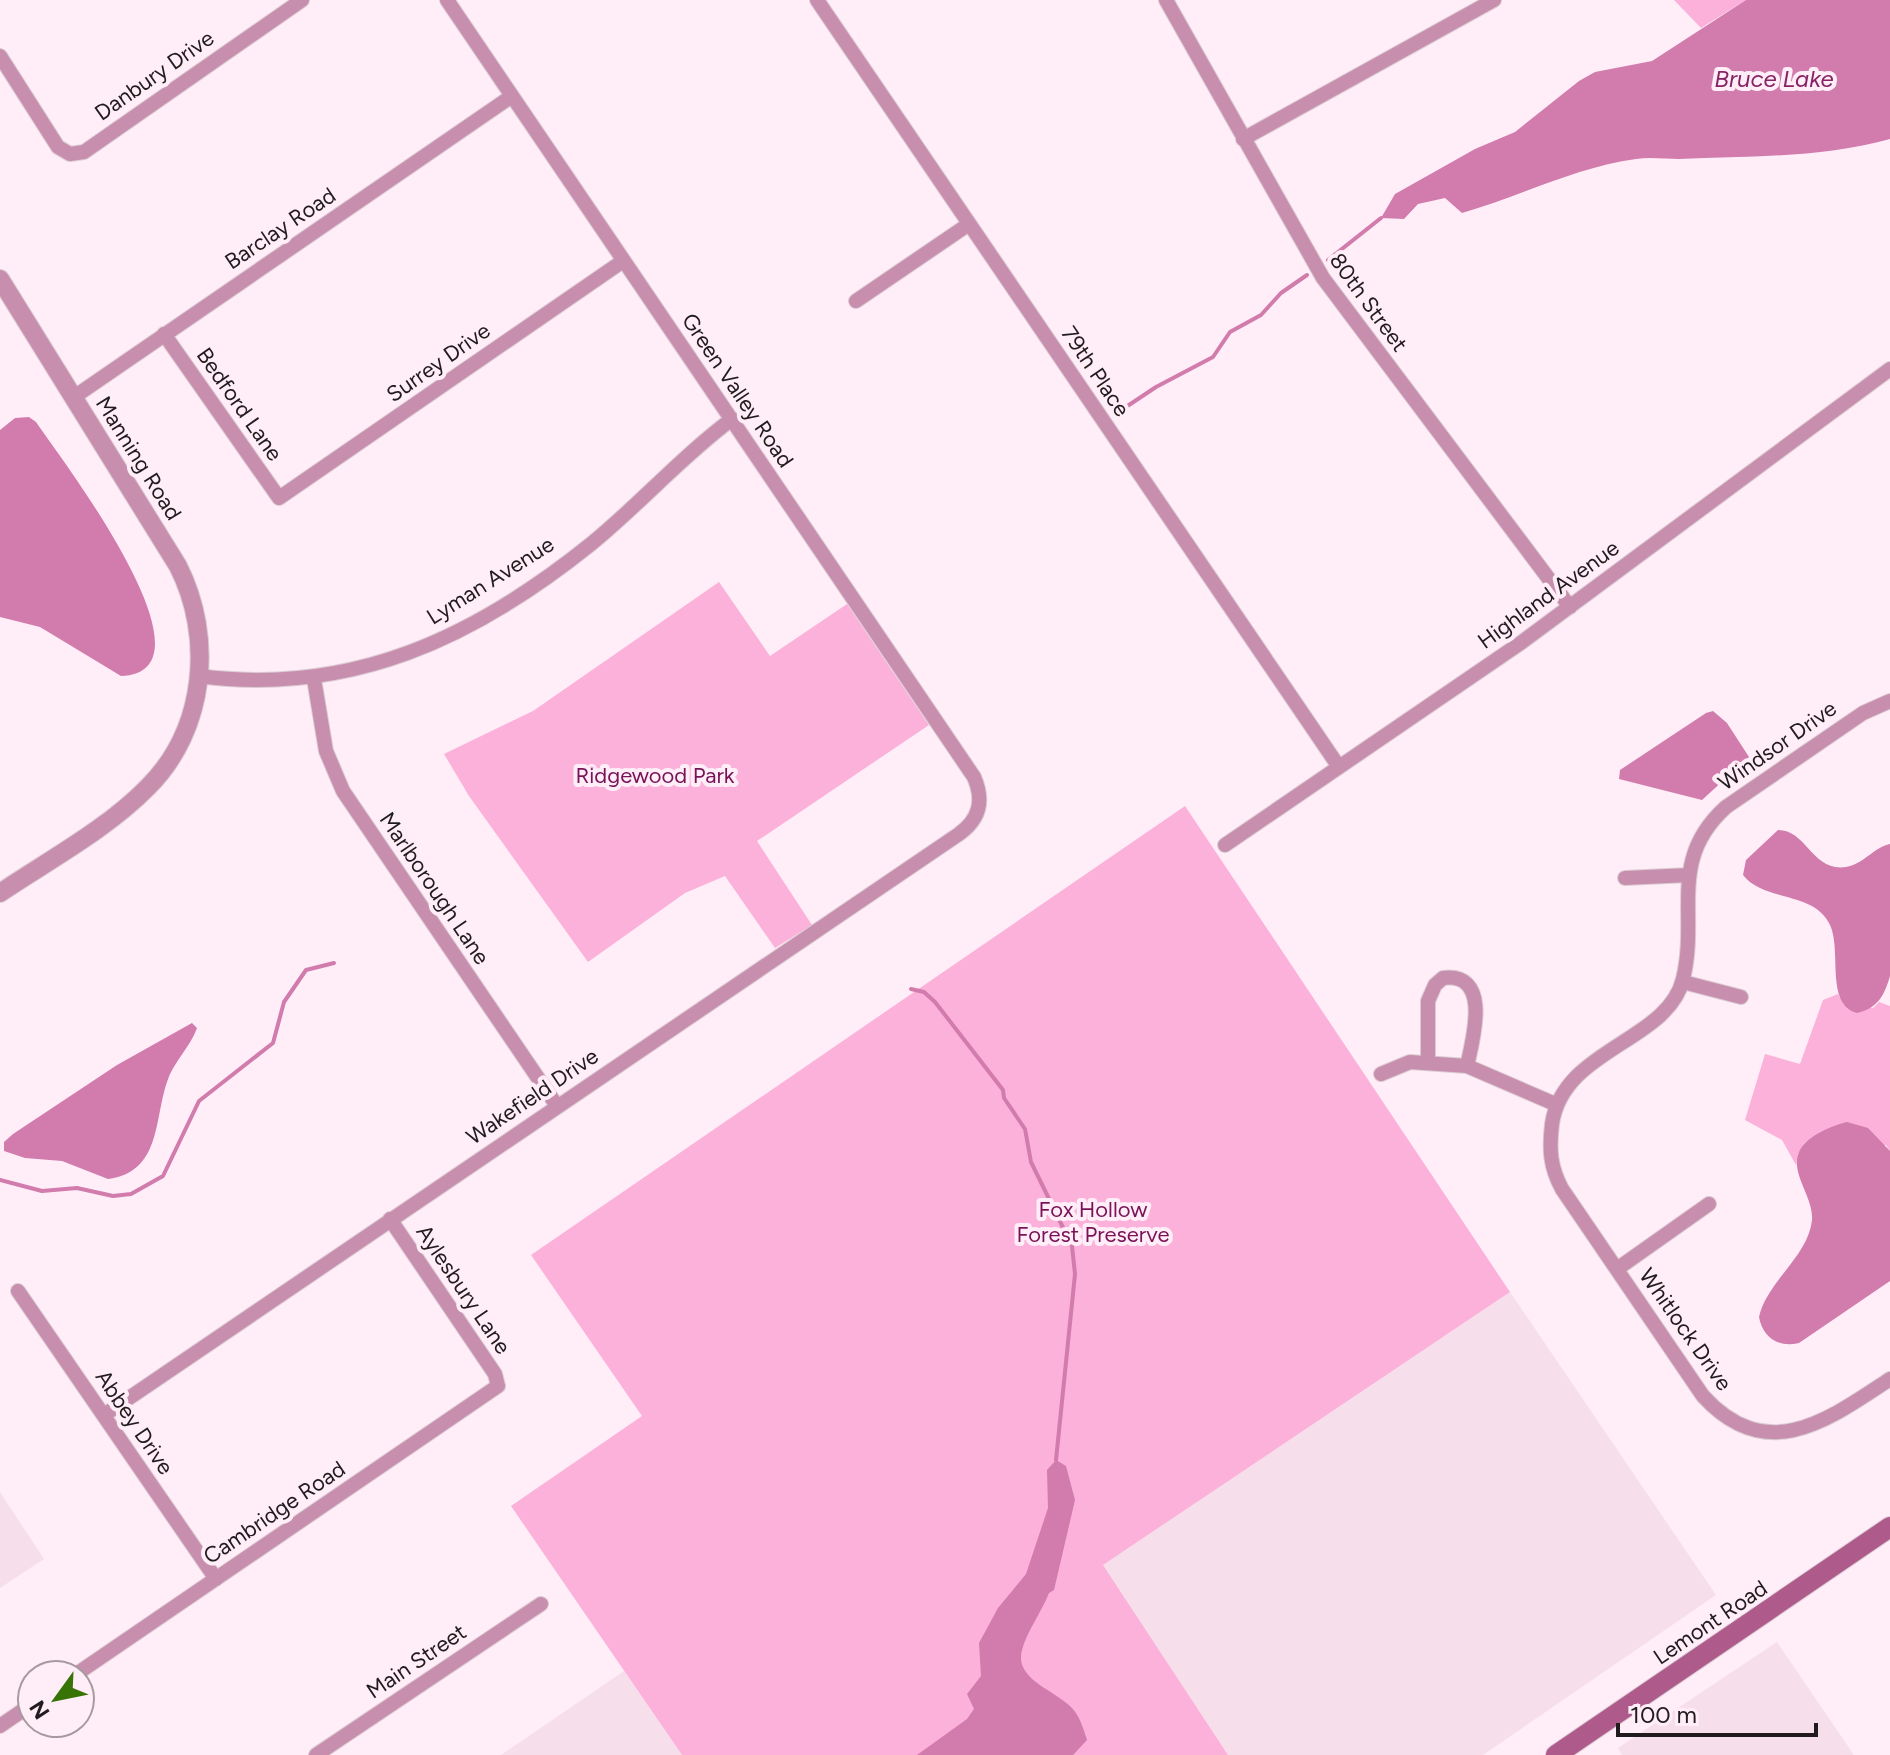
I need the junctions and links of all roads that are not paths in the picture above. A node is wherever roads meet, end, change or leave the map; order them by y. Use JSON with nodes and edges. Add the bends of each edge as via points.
{"nodes":[{"id":1,"x":302,"y":0,"type":"edge"},
{"id":2,"x":447,"y":0,"type":"edge"},
{"id":3,"x":817,"y":0,"type":"edge"},
{"id":4,"x":1166,"y":0,"type":"edge"},
{"id":5,"x":1494,"y":0,"type":"edge"},
{"id":6,"x":0,"y":56,"type":"edge"},
{"id":7,"x":512,"y":96,"type":"junction"},
{"id":8,"x":1243,"y":139,"type":"junction"},
{"id":9,"x":969,"y":224,"type":"junction"},
{"id":10,"x":623,"y":261,"type":"junction"},
{"id":11,"x":0,"y":279,"type":"edge"},
{"id":12,"x":856,"y":301,"type":"dead end"},
{"id":13,"x":164,"y":334,"type":"junction"},
{"id":14,"x":1890,"y":369,"type":"edge"},
{"id":15,"x":74,"y":397,"type":"junction"},
{"id":16,"x":732,"y":419,"type":"junction"},
{"id":17,"x":279,"y":498,"type":"joint"},
{"id":18,"x":1570,"y":607,"type":"junction"},
{"id":19,"x":199,"y":676,"type":"junction"},
{"id":20,"x":314,"y":679,"type":"junction"},
{"id":21,"x":1890,"y":701,"type":"edge"},
{"id":22,"x":1339,"y":767,"type":"junction"},
{"id":23,"x":979,"y":808,"type":"joint"},
{"id":24,"x":1225,"y":845,"type":"dead end"},
{"id":25,"x":1689,"y":875,"type":"junction"},
{"id":26,"x":1625,"y":878,"type":"dead end"},
{"id":27,"x":0,"y":893,"type":"edge"},
{"id":28,"x":1683,"y":982,"type":"junction"},
{"id":29,"x":1741,"y":997,"type":"dead end"},
{"id":30,"x":1428,"y":1062,"type":"junction"},
{"id":31,"x":1467,"y":1066,"type":"junction"},
{"id":32,"x":1381,"y":1074,"type":"dead end"},
{"id":33,"x":1555,"y":1104,"type":"junction"},
{"id":34,"x":557,"y":1106,"type":"junction"},
{"id":35,"x":1709,"y":1204,"type":"dead end"},
{"id":36,"x":390,"y":1219,"type":"junction"},
{"id":37,"x":1617,"y":1269,"type":"junction"},
{"id":38,"x":18,"y":1291,"type":"dead end"},
{"id":39,"x":1890,"y":1379,"type":"edge"},
{"id":40,"x":498,"y":1386,"type":"joint"},
{"id":41,"x":104,"y":1415,"type":"junction"},
{"id":42,"x":1890,"y":1527,"type":"edge"},
{"id":43,"x":216,"y":1579,"type":"junction"},
{"id":44,"x":541,"y":1604,"type":"dead end"},
{"id":45,"x":96,"y":1661,"type":"edge"},
{"id":46,"x":316,"y":1755,"type":"edge"},
{"id":47,"x":1556,"y":1755,"type":"edge"}],
"edges":[{"from":1,"to":6,"type":"street","name":"Danbury Drive","via":[[84,152],[70,154],[58,147]]},
{"from":2,"to":7,"type":"street","name":"Green Valley Road"},
{"from":3,"to":9,"type":"street","name":"79th Place"},
{"from":4,"to":8,"type":"street","name":"80th Street"},
{"from":5,"to":8,"type":"street"},
{"from":7,"to":10,"type":"street","name":"Green Valley Road"},
{"from":7,"to":13,"type":"street","name":"Barclay Road"},
{"from":8,"to":18,"type":"street","name":"80th Street","via":[[1323,278]]},
{"from":9,"to":12,"type":"street"},
{"from":9,"to":22,"type":"street","name":"79th Place"},
{"from":10,"to":16,"type":"street","name":"Green Valley Road"},
{"from":10,"to":17,"type":"street","name":"Surrey Drive"},
{"from":11,"to":15,"type":"street","name":"Manning Road"},
{"from":13,"to":15,"type":"street","name":"Barclay Road"},
{"from":13,"to":17,"type":"street","name":"Bedford Lane"},
{"from":14,"to":18,"type":"street","name":"Highland Avenue"},
{"from":15,"to":19,"type":"street","name":"Manning Road","via":[[184,579],[197,621]]},
{"from":16,"to":20,"type":"street","name":"Lyman Avenue","via":[[591,544],[480,620],[393,660]]},
{"from":16,"to":23,"type":"street","name":"Green Valley Road","via":[[974,777]]},
{"from":18,"to":22,"type":"street","name":"Highland Avenue"},
{"from":19,"to":20,"type":"street","name":"Lyman Avenue"},
{"from":19,"to":27,"type":"street","via":[[186,728],[148,787]]},
{"from":20,"to":34,"type":"street","name":"Marlborough Lane","via":[[326,751],[343,791]]},
{"from":21,"to":25,"type":"street","name":"Windsor Drive","via":[[1863,713],[1726,807],[1703,834]]},
{"from":22,"to":24,"type":"street","name":"Highland Avenue"},
{"from":23,"to":34,"type":"street","name":"Wakefield Drive","via":[[959,834]]},
{"from":25,"to":26,"type":"street"},
{"from":25,"to":28,"type":"street","name":"Windsor Drive"},
{"from":28,"to":29,"type":"street"},
{"from":28,"to":33,"type":"street","via":[[1661,1013],[1579,1073]]},
{"from":30,"to":31,"type":"street"},
{"from":30,"to":31,"type":"street","via":[[1431,992],[1443,978],[1454,977],[1464,981],[1477,1001]]},
{"from":30,"to":32,"type":"street","via":[[1410,1062]]},
{"from":31,"to":33,"type":"street"},
{"from":33,"to":37,"type":"street","name":"Whitlock Drive","via":[[1551,1163],[1562,1189]]},
{"from":34,"to":36,"type":"street","name":"Wakefield Drive"},
{"from":35,"to":37,"type":"street"},
{"from":36,"to":40,"type":"street","name":"Aylesbury Lane"},
{"from":36,"to":41,"type":"street","name":"Wakefield Drive"},
{"from":37,"to":39,"type":"street","name":"Whitlock Drive","via":[[1703,1396],[1750,1430],[1789,1432],[1817,1425]]},
{"from":38,"to":41,"type":"street","name":"Abbey Drive"},
{"from":40,"to":43,"type":"street","name":"Cambridge Road"},
{"from":41,"to":43,"type":"street","name":"Abbey Drive"},
{"from":42,"to":47,"type":"main road","name":"Lemont Road"},
{"from":43,"to":45,"type":"street","name":"Cambridge Road"},
{"from":44,"to":46,"type":"street","name":"Main Street"}]}
